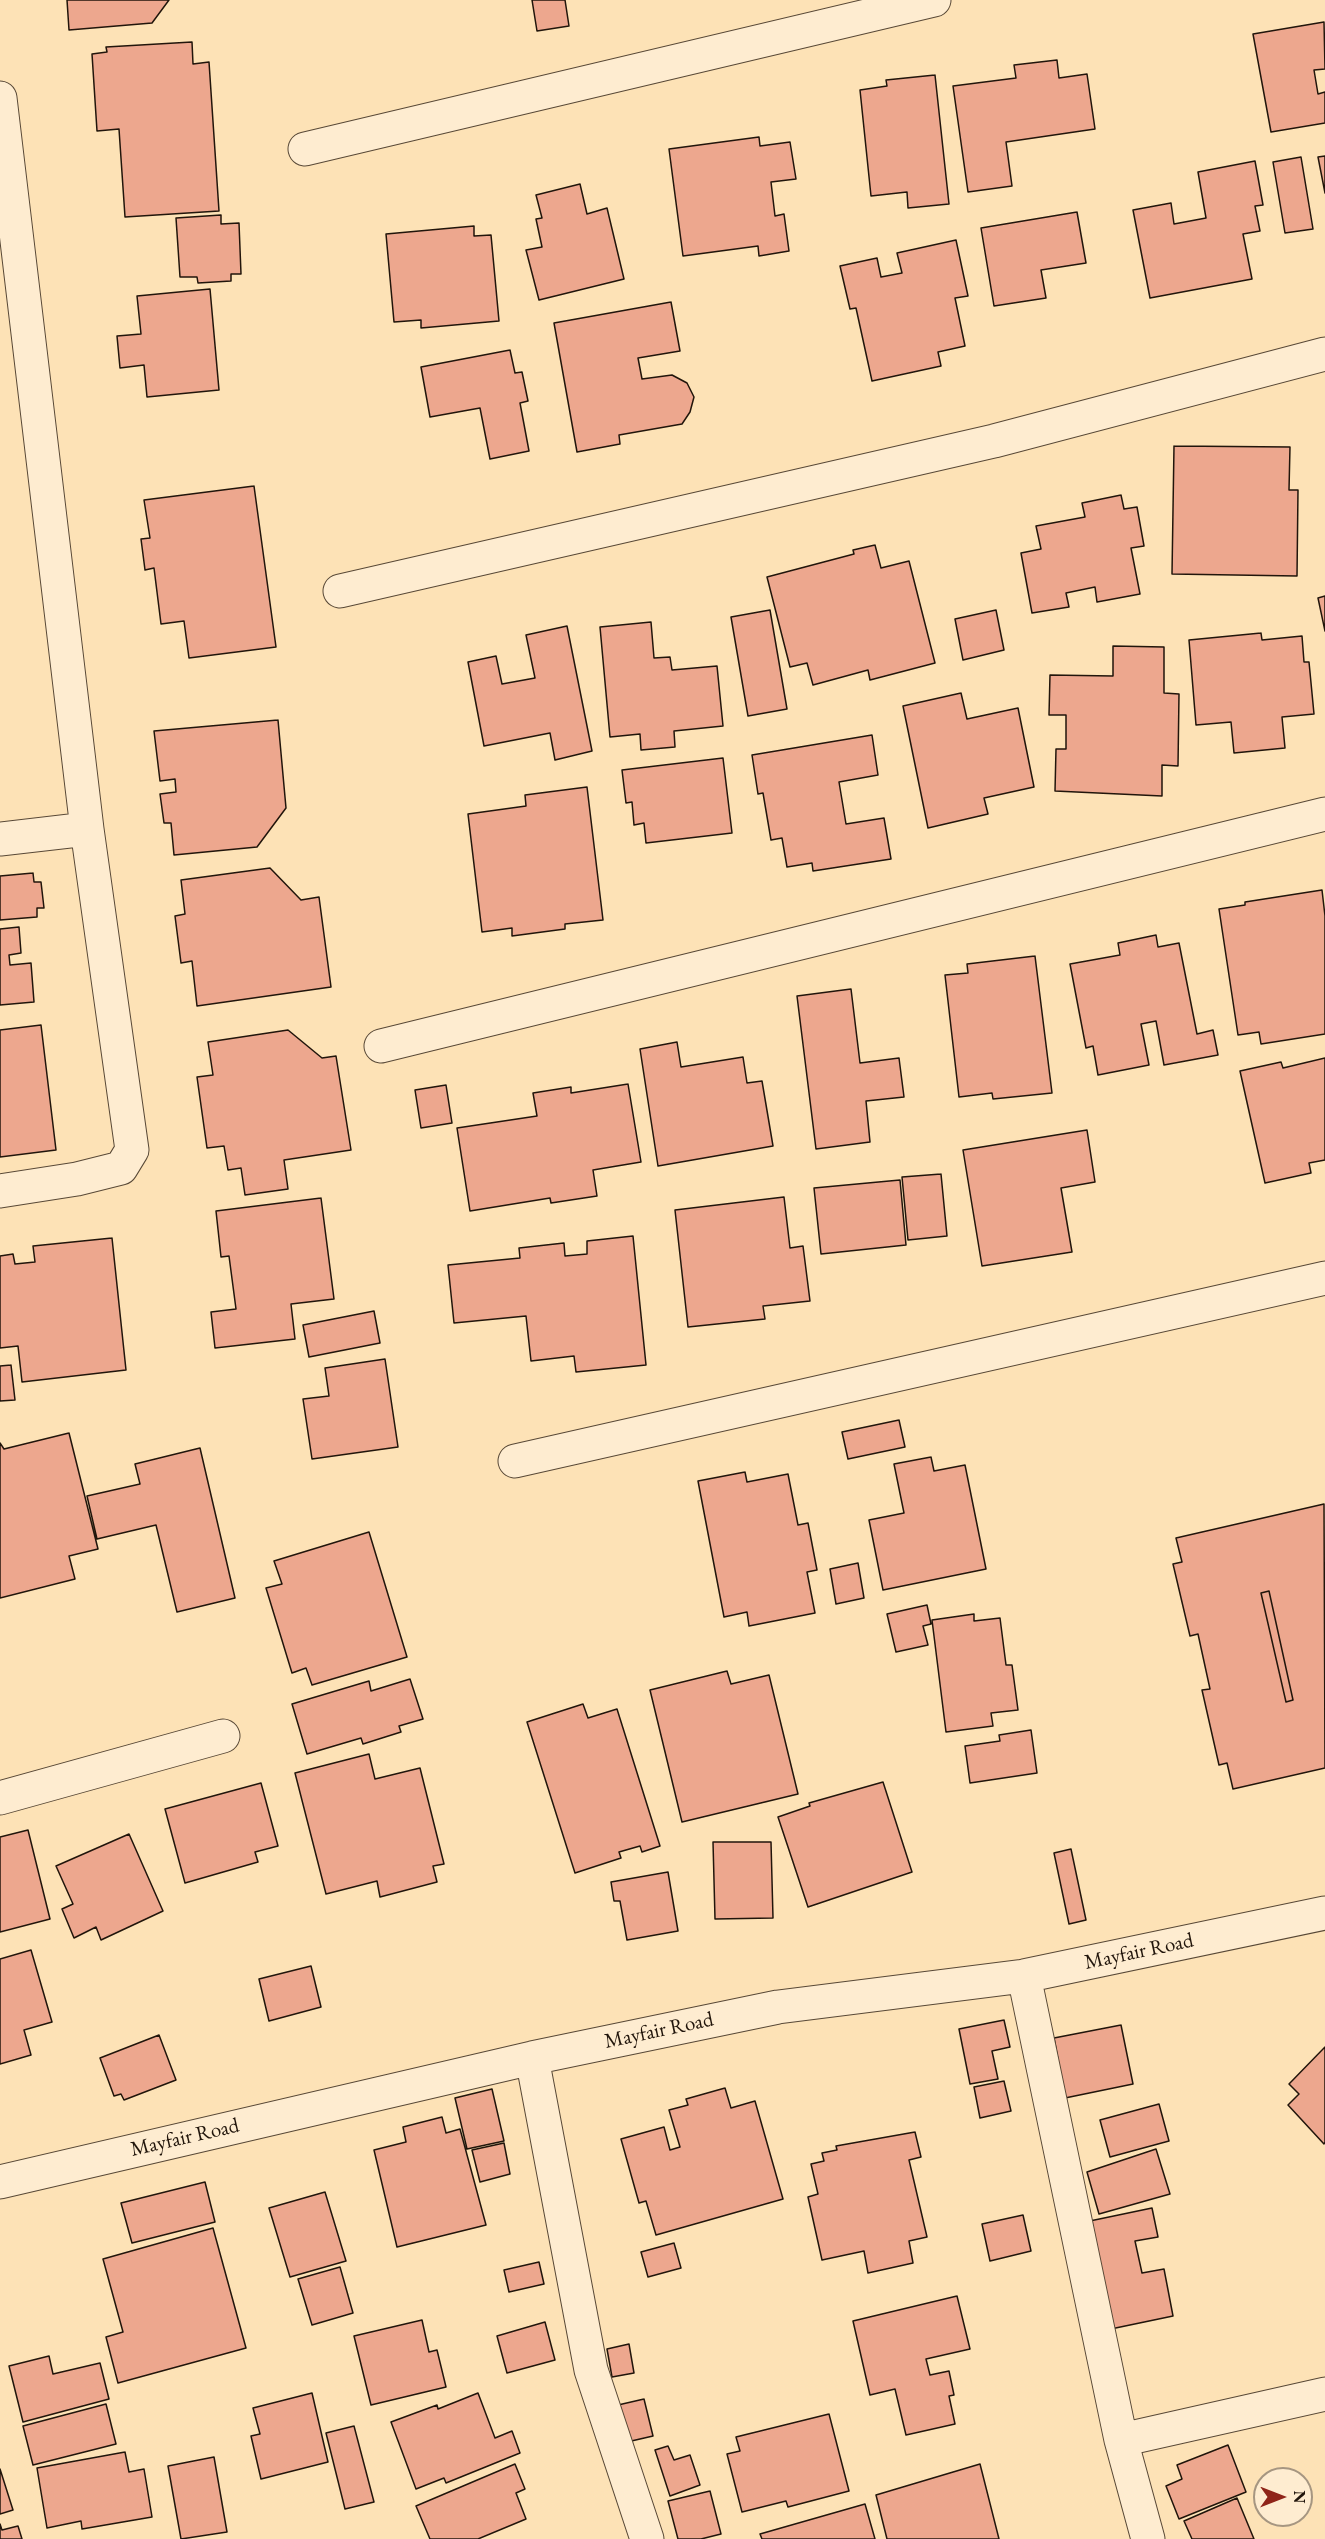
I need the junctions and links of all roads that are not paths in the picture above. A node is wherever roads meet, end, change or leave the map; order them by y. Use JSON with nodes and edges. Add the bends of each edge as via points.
{"nodes":[{"id":1,"x":934,"y":0,"type":"edge"},
{"id":2,"x":0,"y":98,"type":"edge"},
{"id":3,"x":305,"y":149,"type":"dead end"},
{"id":4,"x":1325,"y":354,"type":"edge"},
{"id":5,"x":340,"y":591,"type":"dead end"},
{"id":6,"x":1325,"y":814,"type":"edge"},
{"id":7,"x":87,"y":829,"type":"junction"},
{"id":8,"x":0,"y":839,"type":"edge"},
{"id":9,"x":381,"y":1047,"type":"dead end"},
{"id":10,"x":0,"y":1191,"type":"edge"},
{"id":11,"x":1325,"y":1278,"type":"edge"},
{"id":12,"x":515,"y":1461,"type":"dead end"},
{"id":13,"x":223,"y":1736,"type":"dead end"},
{"id":14,"x":0,"y":1798,"type":"edge"},
{"id":15,"x":1325,"y":1913,"type":"edge"},
{"id":16,"x":1024,"y":1976,"type":"junction"},
{"id":17,"x":532,"y":2058,"type":"junction"},
{"id":18,"x":0,"y":2182,"type":"edge"},
{"id":19,"x":1325,"y":2394,"type":"edge"},
{"id":20,"x":1121,"y":2440,"type":"junction"},
{"id":21,"x":647,"y":2539,"type":"edge"},
{"id":22,"x":1148,"y":2539,"type":"edge"}],
"edges":[{"from":1,"to":3,"type":"street"},
{"from":2,"to":7,"type":"street"},
{"from":4,"to":5,"type":"street","via":[[994,441]]},
{"from":6,"to":9,"type":"street"},
{"from":7,"to":8,"type":"street"},
{"from":7,"to":10,"type":"street","via":[[132,1150],[121,1168]]},
{"from":11,"to":12,"type":"street"},
{"from":13,"to":14,"type":"street"},
{"from":15,"to":16,"type":"street","name":"Mayfair Road"},
{"from":16,"to":17,"type":"street","name":"Mayfair Road","via":[[778,2007]]},
{"from":16,"to":20,"type":"street"},
{"from":17,"to":18,"type":"street","name":"Mayfair Road"},
{"from":17,"to":21,"type":"street","via":[[591,2370]]},
{"from":19,"to":20,"type":"street"},
{"from":20,"to":22,"type":"street"}]}
